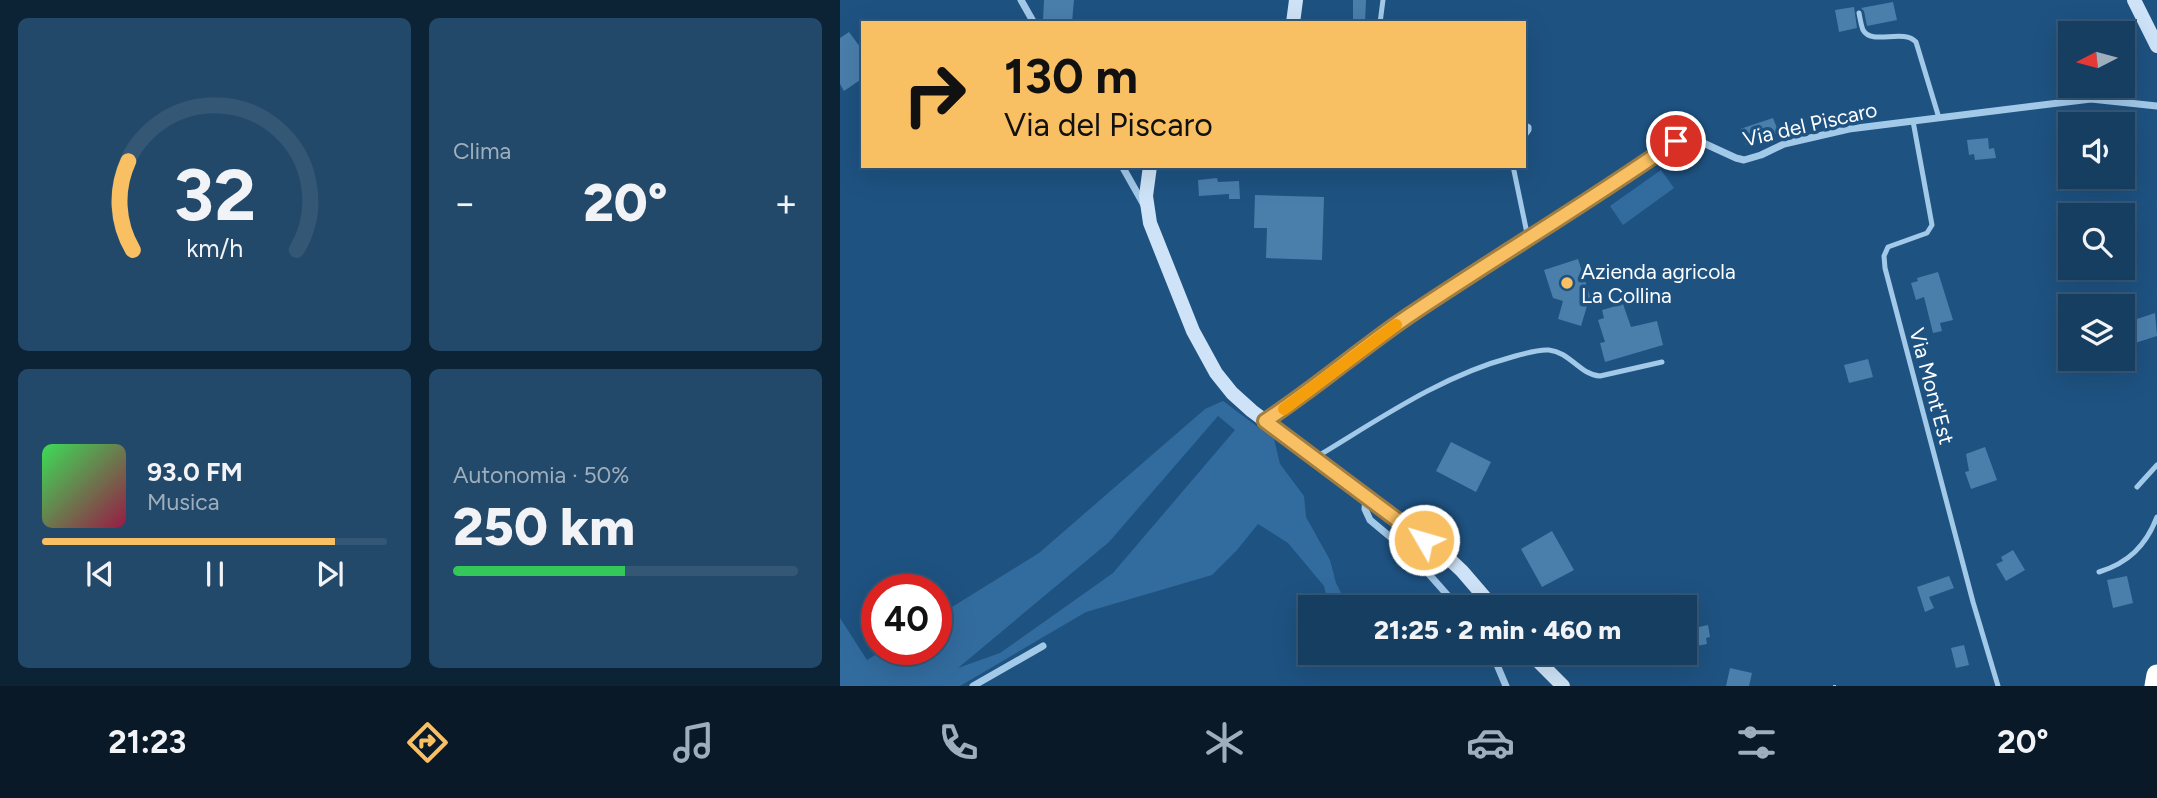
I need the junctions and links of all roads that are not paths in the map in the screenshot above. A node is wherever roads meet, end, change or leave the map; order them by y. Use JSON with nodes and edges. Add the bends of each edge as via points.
{"nodes":[{"id":1,"x":1021,"y":0,"type":"edge"},
{"id":2,"x":1296,"y":0,"type":"edge"},
{"id":3,"x":1383,"y":0,"type":"edge"},
{"id":4,"x":2134,"y":0,"type":"edge"},
{"id":5,"x":1859,"y":13,"type":"dead end"},
{"id":6,"x":1032,"y":21,"type":"edge"},
{"id":7,"x":1293,"y":21,"type":"edge"},
{"id":8,"x":1380,"y":21,"type":"edge"},
{"id":9,"x":2157,"y":46,"type":"edge"},
{"id":10,"x":2157,"y":106,"type":"edge"},
{"id":11,"x":1938,"y":118,"type":"junction"},
{"id":12,"x":1913,"y":121,"type":"junction"},
{"id":13,"x":1123,"y":168,"type":"edge"},
{"id":14,"x":1150,"y":168,"type":"edge"},
{"id":15,"x":1513,"y":168,"type":"edge"},
{"id":16,"x":1147,"y":210,"type":"junction"},
{"id":17,"x":1528,"y":239,"type":"junction"},
{"id":18,"x":1662,"y":362,"type":"dead end"},
{"id":19,"x":1265,"y":421,"type":"junction"},
{"id":20,"x":1315,"y":457,"type":"junction"},
{"id":21,"x":2157,"y":465,"type":"edge"},
{"id":22,"x":2137,"y":487,"type":"dead end"},
{"id":23,"x":1366,"y":496,"type":"junction"},
{"id":24,"x":2157,"y":517,"type":"edge"},
{"id":25,"x":2099,"y":572,"type":"dead end"},
{"id":26,"x":1447,"y":595,"type":"edge"},
{"id":27,"x":1483,"y":595,"type":"edge"},
{"id":28,"x":1043,"y":646,"type":"dead end"},
{"id":29,"x":1497,"y":665,"type":"edge"},
{"id":30,"x":1542,"y":665,"type":"edge"},
{"id":31,"x":2157,"y":675,"type":"edge"},
{"id":32,"x":972,"y":686,"type":"edge"},
{"id":33,"x":1506,"y":686,"type":"edge"},
{"id":34,"x":1563,"y":686,"type":"edge"},
{"id":35,"x":1998,"y":686,"type":"edge"},
{"id":36,"x":2155,"y":686,"type":"edge"}],
"edges":[{"from":1,"to":6,"type":"street"},
{"from":2,"to":7,"type":"street"},
{"from":3,"to":8,"type":"lane"},
{"from":4,"to":9,"type":"street"},
{"from":5,"to":11,"type":"lane","via":[[1868,35],[1908,36],[1916,42]]},
{"from":10,"to":11,"type":"street","name":"Via del Piscaro","via":[[2091,99]]},
{"from":11,"to":12,"type":"street","name":"Via del Piscaro"},
{"from":12,"to":17,"type":"street","name":"Via del Piscaro","via":[[1783,144],[1744,160],[1699,141],[1676,141]]},
{"from":12,"to":35,"type":"lane","name":"Via Mont'Est","via":[[1933,225],[1927,233],[1888,247],[1885,268]]},
{"from":13,"to":16,"type":"street"},
{"from":14,"to":16,"type":"street"},
{"from":15,"to":17,"type":"lane"},
{"from":16,"to":19,"type":"street","via":[[1204,354],[1232,393]]},
{"from":17,"to":19,"type":"street","name":"Via del Piscaro","via":[[1392,327]]},
{"from":18,"to":20,"type":"lane","via":[[1600,376],[1549,350],[1495,362],[1430,389]]},
{"from":19,"to":20,"type":"street"},
{"from":20,"to":23,"type":"street"},
{"from":21,"to":22,"type":"lane"},
{"from":23,"to":26,"type":"street","via":[[1370,520],[1412,555]]},
{"from":23,"to":27,"type":"street","via":[[1446,556]]},
{"from":24,"to":25,"type":"lane","via":[[2141,548]]},
{"from":28,"to":32,"type":"street"},
{"from":29,"to":33,"type":"street"},
{"from":30,"to":34,"type":"street"},
{"from":31,"to":36,"type":"highway"}]}
